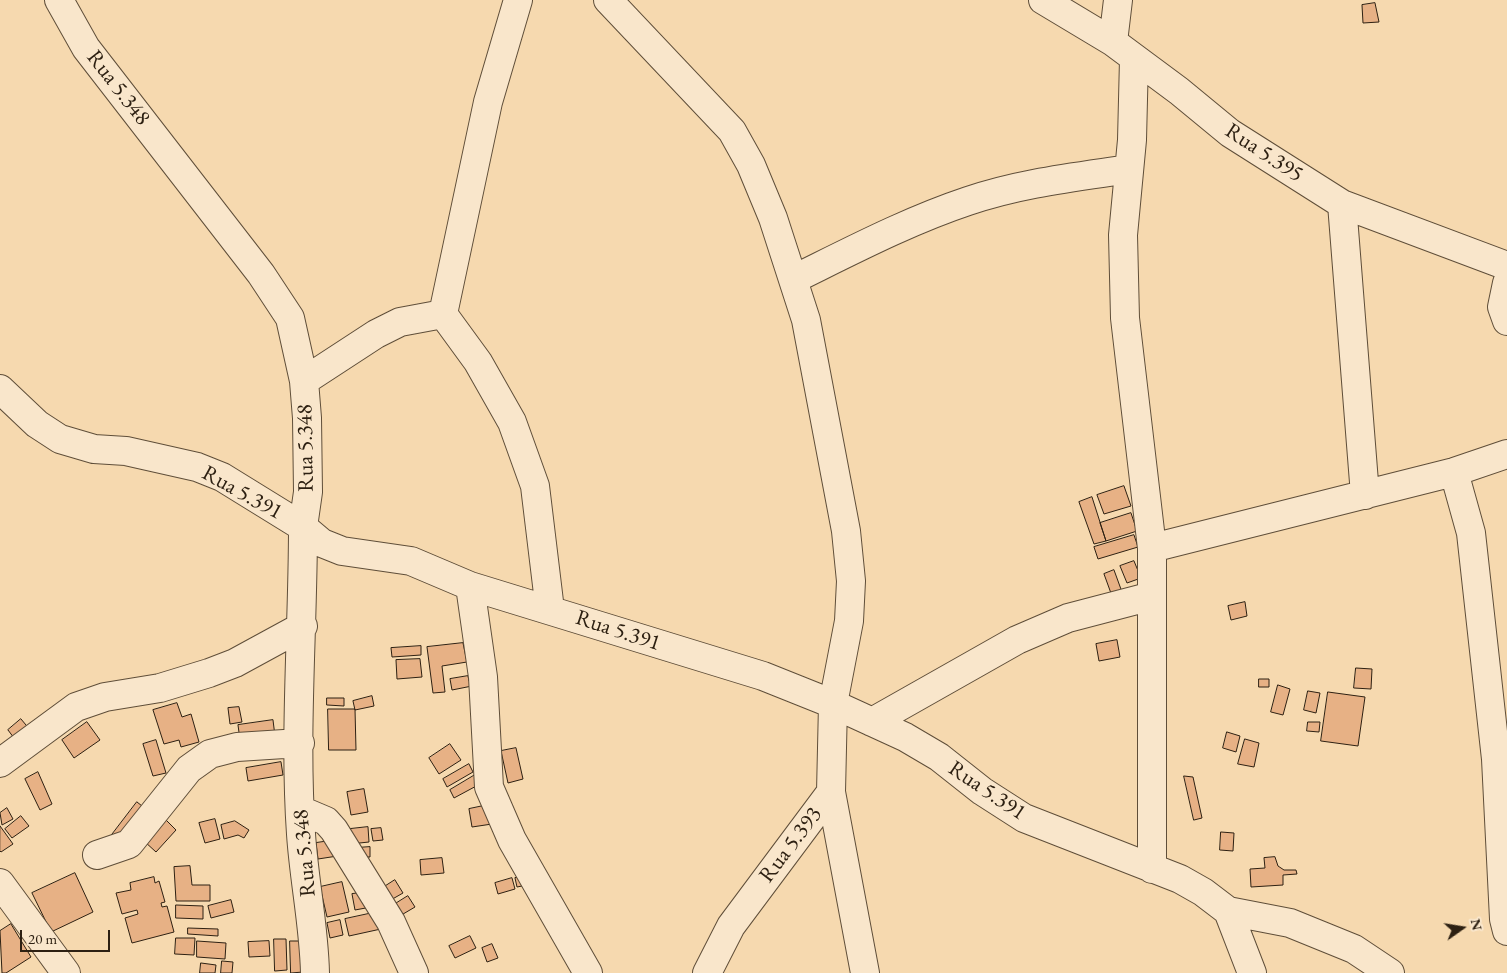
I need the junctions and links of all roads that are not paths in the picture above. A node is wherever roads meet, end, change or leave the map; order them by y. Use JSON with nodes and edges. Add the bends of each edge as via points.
{"nodes":[{"id":1,"x":59,"y":0,"type":"edge"},
{"id":2,"x":518,"y":0,"type":"edge"},
{"id":3,"x":608,"y":0,"type":"edge"},
{"id":4,"x":1044,"y":0,"type":"edge"},
{"id":5,"x":1118,"y":0,"type":"edge"},
{"id":6,"x":1124,"y":51,"type":"junction"},
{"id":7,"x":1130,"y":169,"type":"junction"},
{"id":8,"x":1342,"y":204,"type":"junction"},
{"id":9,"x":1507,"y":266,"type":"edge"},
{"id":10,"x":794,"y":279,"type":"junction"},
{"id":11,"x":1507,"y":283,"type":"edge"},
{"id":12,"x":443,"y":314,"type":"junction"},
{"id":13,"x":1507,"y":321,"type":"edge"},
{"id":14,"x":304,"y":381,"type":"junction"},
{"id":15,"x":0,"y":389,"type":"edge"},
{"id":16,"x":1507,"y":454,"type":"edge"},
{"id":17,"x":1454,"y":472,"type":"junction"},
{"id":18,"x":1365,"y":494,"type":"junction"},
{"id":19,"x":304,"y":527,"type":"junction"},
{"id":20,"x":1152,"y":548,"type":"junction"},
{"id":21,"x":470,"y":586,"type":"junction"},
{"id":22,"x":1152,"y":596,"type":"junction"},
{"id":23,"x":550,"y":610,"type":"junction"},
{"id":24,"x":303,"y":626,"type":"junction"},
{"id":25,"x":833,"y":704,"type":"junction"},
{"id":26,"x":872,"y":722,"type":"junction"},
{"id":27,"x":300,"y":743,"type":"junction"},
{"id":28,"x":0,"y":763,"type":"edge"},
{"id":29,"x":831,"y":792,"type":"junction"},
{"id":30,"x":300,"y":810,"type":"junction"},
{"id":31,"x":97,"y":855,"type":"dead end"},
{"id":32,"x":1152,"y":869,"type":"junction"},
{"id":33,"x":0,"y":883,"type":"edge"},
{"id":34,"x":1228,"y":911,"type":"junction"},
{"id":35,"x":1507,"y":931,"type":"edge"},
{"id":36,"x":66,"y":973,"type":"edge"},
{"id":37,"x":315,"y":973,"type":"edge"},
{"id":38,"x":414,"y":973,"type":"edge"},
{"id":39,"x":588,"y":973,"type":"edge"},
{"id":40,"x":707,"y":973,"type":"edge"},
{"id":41,"x":865,"y":973,"type":"edge"},
{"id":42,"x":1252,"y":973,"type":"edge"},
{"id":43,"x":1390,"y":973,"type":"edge"}],
"edges":[{"from":1,"to":14,"type":"street","name":"Rua 5.348","via":[[86,48],[280,299],[290,318]]},
{"from":2,"to":12,"type":"street","via":[[488,102]]},
{"from":3,"to":10,"type":"street","name":"Rua 5.393","via":[[732,131],[751,165]]},
{"from":4,"to":6,"type":"street","name":"Rua 5.395"},
{"from":5,"to":6,"type":"street"},
{"from":6,"to":7,"type":"street","via":[[1132,140]]},
{"from":6,"to":8,"type":"street","name":"Rua 5.395","via":[[1180,91],[1230,133]]},
{"from":7,"to":10,"type":"street","via":[[1058,179],[969,200],[893,231]]},
{"from":7,"to":20,"type":"street","via":[[1122,235],[1125,318]]},
{"from":8,"to":9,"type":"street","name":"Rua 5.395"},
{"from":8,"to":18,"type":"street"},
{"from":10,"to":25,"type":"street","name":"Rua 5.393","via":[[806,320],[846,531],[849,621]]},
{"from":11,"to":13,"type":"street","via":[[1502,307]]},
{"from":12,"to":14,"type":"street","via":[[400,322]]},
{"from":12,"to":23,"type":"street","via":[[478,362],[512,422],[535,486]]},
{"from":14,"to":19,"type":"street","name":"Rua 5.348","via":[[308,492]]},
{"from":15,"to":19,"type":"street","name":"Rua 5.391","via":[[37,424],[60,439],[94,449],[126,451],[197,467],[222,477]]},
{"from":16,"to":17,"type":"street"},
{"from":17,"to":18,"type":"street"},
{"from":17,"to":35,"type":"street","via":[[1471,534],[1496,759],[1503,910]]},
{"from":18,"to":20,"type":"street"},
{"from":19,"to":21,"type":"street","name":"Rua 5.391","via":[[322,543],[342,551],[411,561]]},
{"from":19,"to":24,"type":"street","name":"Rua 5.348"},
{"from":20,"to":22,"type":"street"},
{"from":21,"to":23,"type":"street","name":"Rua 5.391"},
{"from":21,"to":39,"type":"street","via":[[483,677],[489,788],[512,840]]},
{"from":22,"to":26,"type":"street","via":[[1068,618],[1017,640]]},
{"from":22,"to":32,"type":"street"},
{"from":23,"to":25,"type":"street","name":"Rua 5.391","via":[[763,676]]},
{"from":24,"to":27,"type":"street","name":"Rua 5.348"},
{"from":24,"to":28,"type":"street","via":[[235,663],[209,673],[160,688],[105,697],[76,707]]},
{"from":25,"to":26,"type":"street","name":"Rua 5.391"},
{"from":25,"to":29,"type":"street","name":"Rua 5.393"},
{"from":26,"to":32,"type":"street","name":"Rua 5.391","via":[[939,757],[982,791],[1024,818]]},
{"from":27,"to":30,"type":"street","name":"Rua 5.348"},
{"from":27,"to":31,"type":"street","via":[[237,747],[210,754],[189,769],[129,844]]},
{"from":29,"to":40,"type":"street","name":"Rua 5.393","via":[[731,926]]},
{"from":29,"to":41,"type":"street"},
{"from":30,"to":37,"type":"street","name":"Rua 5.348"},
{"from":30,"to":38,"type":"street","via":[[326,821],[334,830],[392,922]]},
{"from":32,"to":34,"type":"street","name":"Rua 5.391","via":[[1180,878]]},
{"from":33,"to":36,"type":"street"},
{"from":34,"to":42,"type":"street"},
{"from":34,"to":43,"type":"street","via":[[1290,923],[1354,949]]}]}
